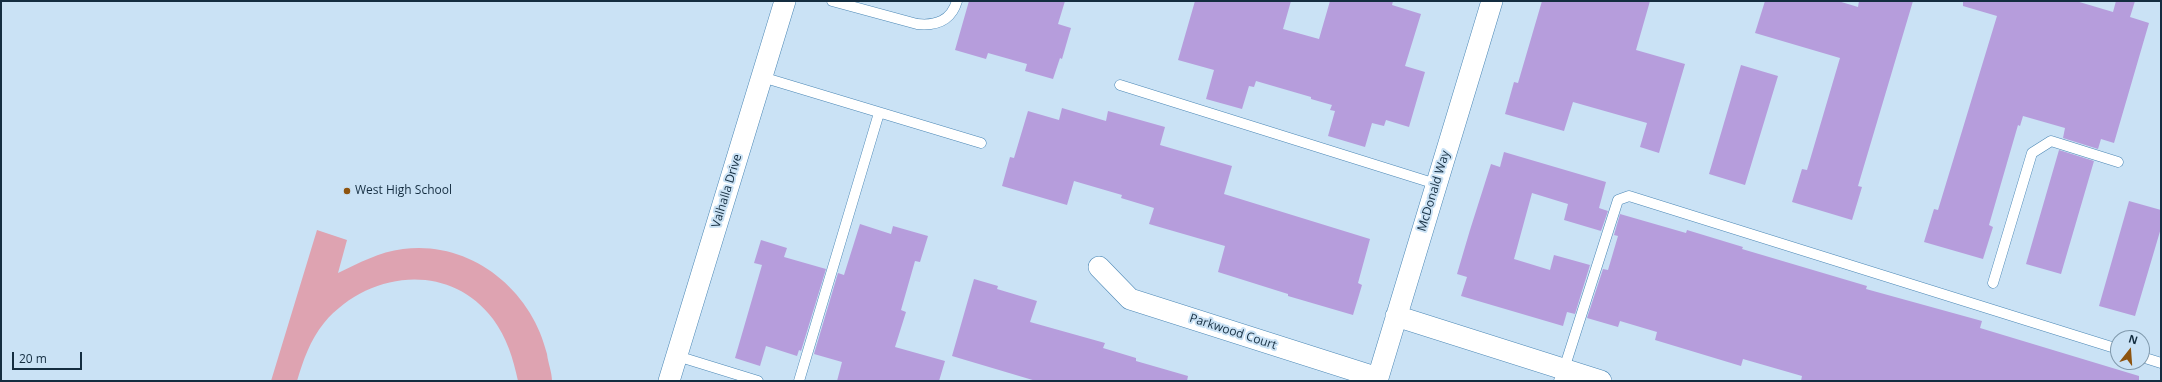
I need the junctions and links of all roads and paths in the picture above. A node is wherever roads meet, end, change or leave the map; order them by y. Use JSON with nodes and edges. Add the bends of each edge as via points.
{"nodes":[{"id":1,"x":785,"y":1,"type":"edge"},
{"id":2,"x":832,"y":1,"type":"edge"},
{"id":3,"x":957,"y":1,"type":"edge"},
{"id":4,"x":1492,"y":1,"type":"edge"},
{"id":5,"x":762,"y":78,"type":"junction"},
{"id":6,"x":1120,"y":85,"type":"dead end"},
{"id":7,"x":879,"y":112,"type":"junction"},
{"id":8,"x":981,"y":143,"type":"dead end"},
{"id":9,"x":2118,"y":162,"type":"dead end"},
{"id":10,"x":1436,"y":184,"type":"junction"},
{"id":11,"x":1099,"y":266,"type":"dead end"},
{"id":12,"x":1993,"y":283,"type":"dead end"},
{"id":13,"x":1396,"y":316,"type":"junction"},
{"id":14,"x":2110,"y":346,"type":"edge"},
{"id":15,"x":677,"y":356,"type":"junction"},
{"id":16,"x":2150,"y":360,"type":"edge"},
{"id":17,"x":2161,"y":363,"type":"edge"},
{"id":18,"x":1562,"y":375,"type":"edge"},
{"id":19,"x":1377,"y":379,"type":"edge"},
{"id":20,"x":669,"y":381,"type":"edge"},
{"id":21,"x":758,"y":381,"type":"edge"},
{"id":22,"x":799,"y":381,"type":"edge"},
{"id":23,"x":1601,"y":381,"type":"edge"}],
"edges":[{"from":1,"to":5,"type":"street","name":"Valhalla Drive"},
{"from":2,"to":3,"type":"lane","via":[[928,25],[940,23],[948,18]]},
{"from":4,"to":10,"type":"street","name":"McDonald Way"},
{"from":5,"to":7,"type":"lane"},
{"from":5,"to":15,"type":"street","name":"Valhalla Drive"},
{"from":6,"to":10,"type":"lane"},
{"from":7,"to":8,"type":"lane"},
{"from":7,"to":22,"type":"lane"},
{"from":9,"to":12,"type":"lane","via":[[2051,141],[2032,153]]},
{"from":10,"to":13,"type":"street","name":"McDonald Way"},
{"from":11,"to":19,"type":"street","name":"Parkwood Court","via":[[1130,299]]},
{"from":13,"to":18,"type":"street"},
{"from":13,"to":19,"type":"street","name":"McDonald Way"},
{"from":14,"to":18,"type":"lane","via":[[1629,196],[1618,200]]},
{"from":15,"to":20,"type":"street","name":"Valhalla Drive"},
{"from":15,"to":21,"type":"lane"},
{"from":16,"to":17,"type":"lane"},
{"from":18,"to":23,"type":"street"}]}
